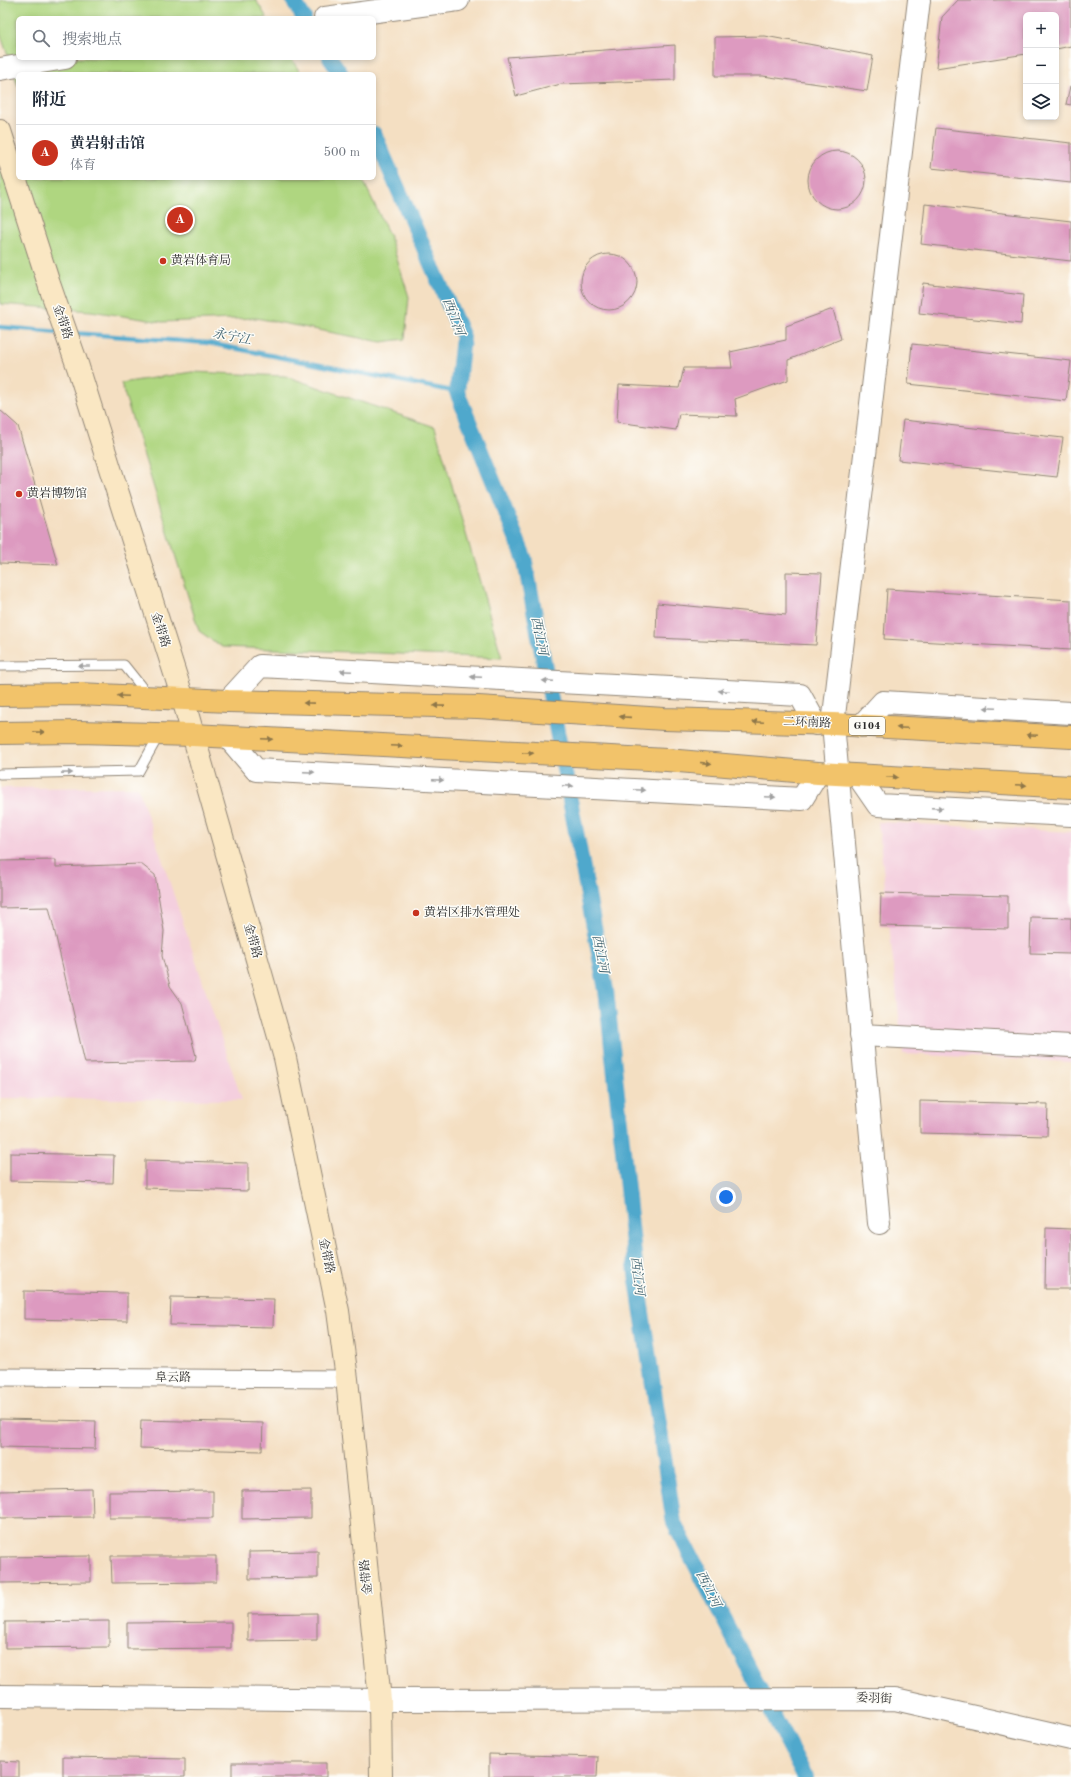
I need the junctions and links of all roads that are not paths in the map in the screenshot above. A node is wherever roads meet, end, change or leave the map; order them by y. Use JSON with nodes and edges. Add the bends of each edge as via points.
{"nodes":[{"id":1,"x":458,"y":0,"type":"edge"},
{"id":2,"x":919,"y":0,"type":"edge"},
{"id":3,"x":344,"y":16,"type":"edge"},
{"id":4,"x":53,"y":60,"type":"edge"},
{"id":5,"x":0,"y":69,"type":"edge"},
{"id":6,"x":1,"y":136,"type":"edge"},
{"id":7,"x":0,"y":666,"type":"edge"},
{"id":8,"x":0,"y":695,"type":"edge"},
{"id":9,"x":150,"y":697,"type":"junction"},
{"id":10,"x":183,"y":699,"type":"junction"},
{"id":11,"x":228,"y":701,"type":"junction"},
{"id":12,"x":1071,"y":713,"type":"edge"},
{"id":13,"x":824,"y":724,"type":"junction"},
{"id":14,"x":861,"y":726,"type":"junction"},
{"id":15,"x":0,"y":733,"type":"edge"},
{"id":16,"x":159,"y":734,"type":"junction"},
{"id":17,"x":193,"y":735,"type":"junction"},
{"id":18,"x":1071,"y":737,"type":"edge"},
{"id":19,"x":228,"y":738,"type":"junction"},
{"id":20,"x":0,"y":774,"type":"edge"},
{"id":21,"x":838,"y":774,"type":"junction"},
{"id":22,"x":1071,"y":788,"type":"edge"},
{"id":23,"x":1071,"y":815,"type":"edge"},
{"id":24,"x":862,"y":1035,"type":"junction"},
{"id":25,"x":1071,"y":1046,"type":"edge"},
{"id":26,"x":879,"y":1223,"type":"dead end"},
{"id":27,"x":0,"y":1377,"type":"edge"},
{"id":28,"x":347,"y":1379,"type":"junction"},
{"id":29,"x":0,"y":1696,"type":"edge"},
{"id":30,"x":380,"y":1700,"type":"junction"},
{"id":31,"x":1071,"y":1739,"type":"edge"},
{"id":32,"x":381,"y":1777,"type":"edge"}],
"edges":[{"from":1,"to":3,"type":"street"},
{"from":2,"to":13,"type":"street"},
{"from":4,"to":5,"type":"street"},
{"from":6,"to":10,"type":"main road","name":"金带路","via":[[78,367]]},
{"from":9,"to":7,"type":"lane","one_way":true,"via":[[124,665]]},
{"from":9,"to":8,"type":"highway","name":"二环南路","one_way":true,"via":[[79,694]]},
{"from":9,"to":10,"type":"highway","name":"二环南路"},
{"from":10,"to":11,"type":"highway","name":"二环南路"},
{"from":10,"to":17,"type":"main road","name":"金带路"},
{"from":13,"to":11,"type":"highway","name":"二环南路","number":"G104","one_way":true,"via":[[664,719],[478,707]]},
{"from":13,"to":11,"type":"street","one_way":true,"via":[[800,695],[260,666]]},
{"from":12,"to":14,"type":"street","one_way":true,"via":[[883,702]]},
{"from":13,"to":14,"type":"highway","name":"二环南路","number":"G104"},
{"from":13,"to":21,"type":"street"},
{"from":18,"to":14,"type":"highway","name":"二环南路","number":"G104","one_way":true},
{"from":15,"to":16,"type":"highway","one_way":true},
{"from":16,"to":17,"type":"highway"},
{"from":20,"to":16,"type":"lane","one_way":true,"via":[[139,771]]},
{"from":17,"to":19,"type":"highway"},
{"from":17,"to":28,"type":"main road","name":"金带路","via":[[285,1058],[338,1311]]},
{"from":19,"to":21,"type":"highway","one_way":true,"via":[[667,760]]},
{"from":19,"to":21,"type":"street","one_way":true,"via":[[256,770],[802,799]]},
{"from":21,"to":22,"type":"highway","one_way":true},
{"from":21,"to":23,"type":"street","one_way":true,"via":[[878,805]]},
{"from":21,"to":24,"type":"street"},
{"from":24,"to":25,"type":"street"},
{"from":24,"to":26,"type":"street"},
{"from":27,"to":28,"type":"street","name":"阜云路"},
{"from":28,"to":30,"type":"main road","name":"金带路"},
{"from":29,"to":30,"type":"street","name":"委羽街"},
{"from":30,"to":31,"type":"street","name":"委羽街","via":[[896,1699]]},
{"from":30,"to":32,"type":"main road","name":"金带路"}]}
